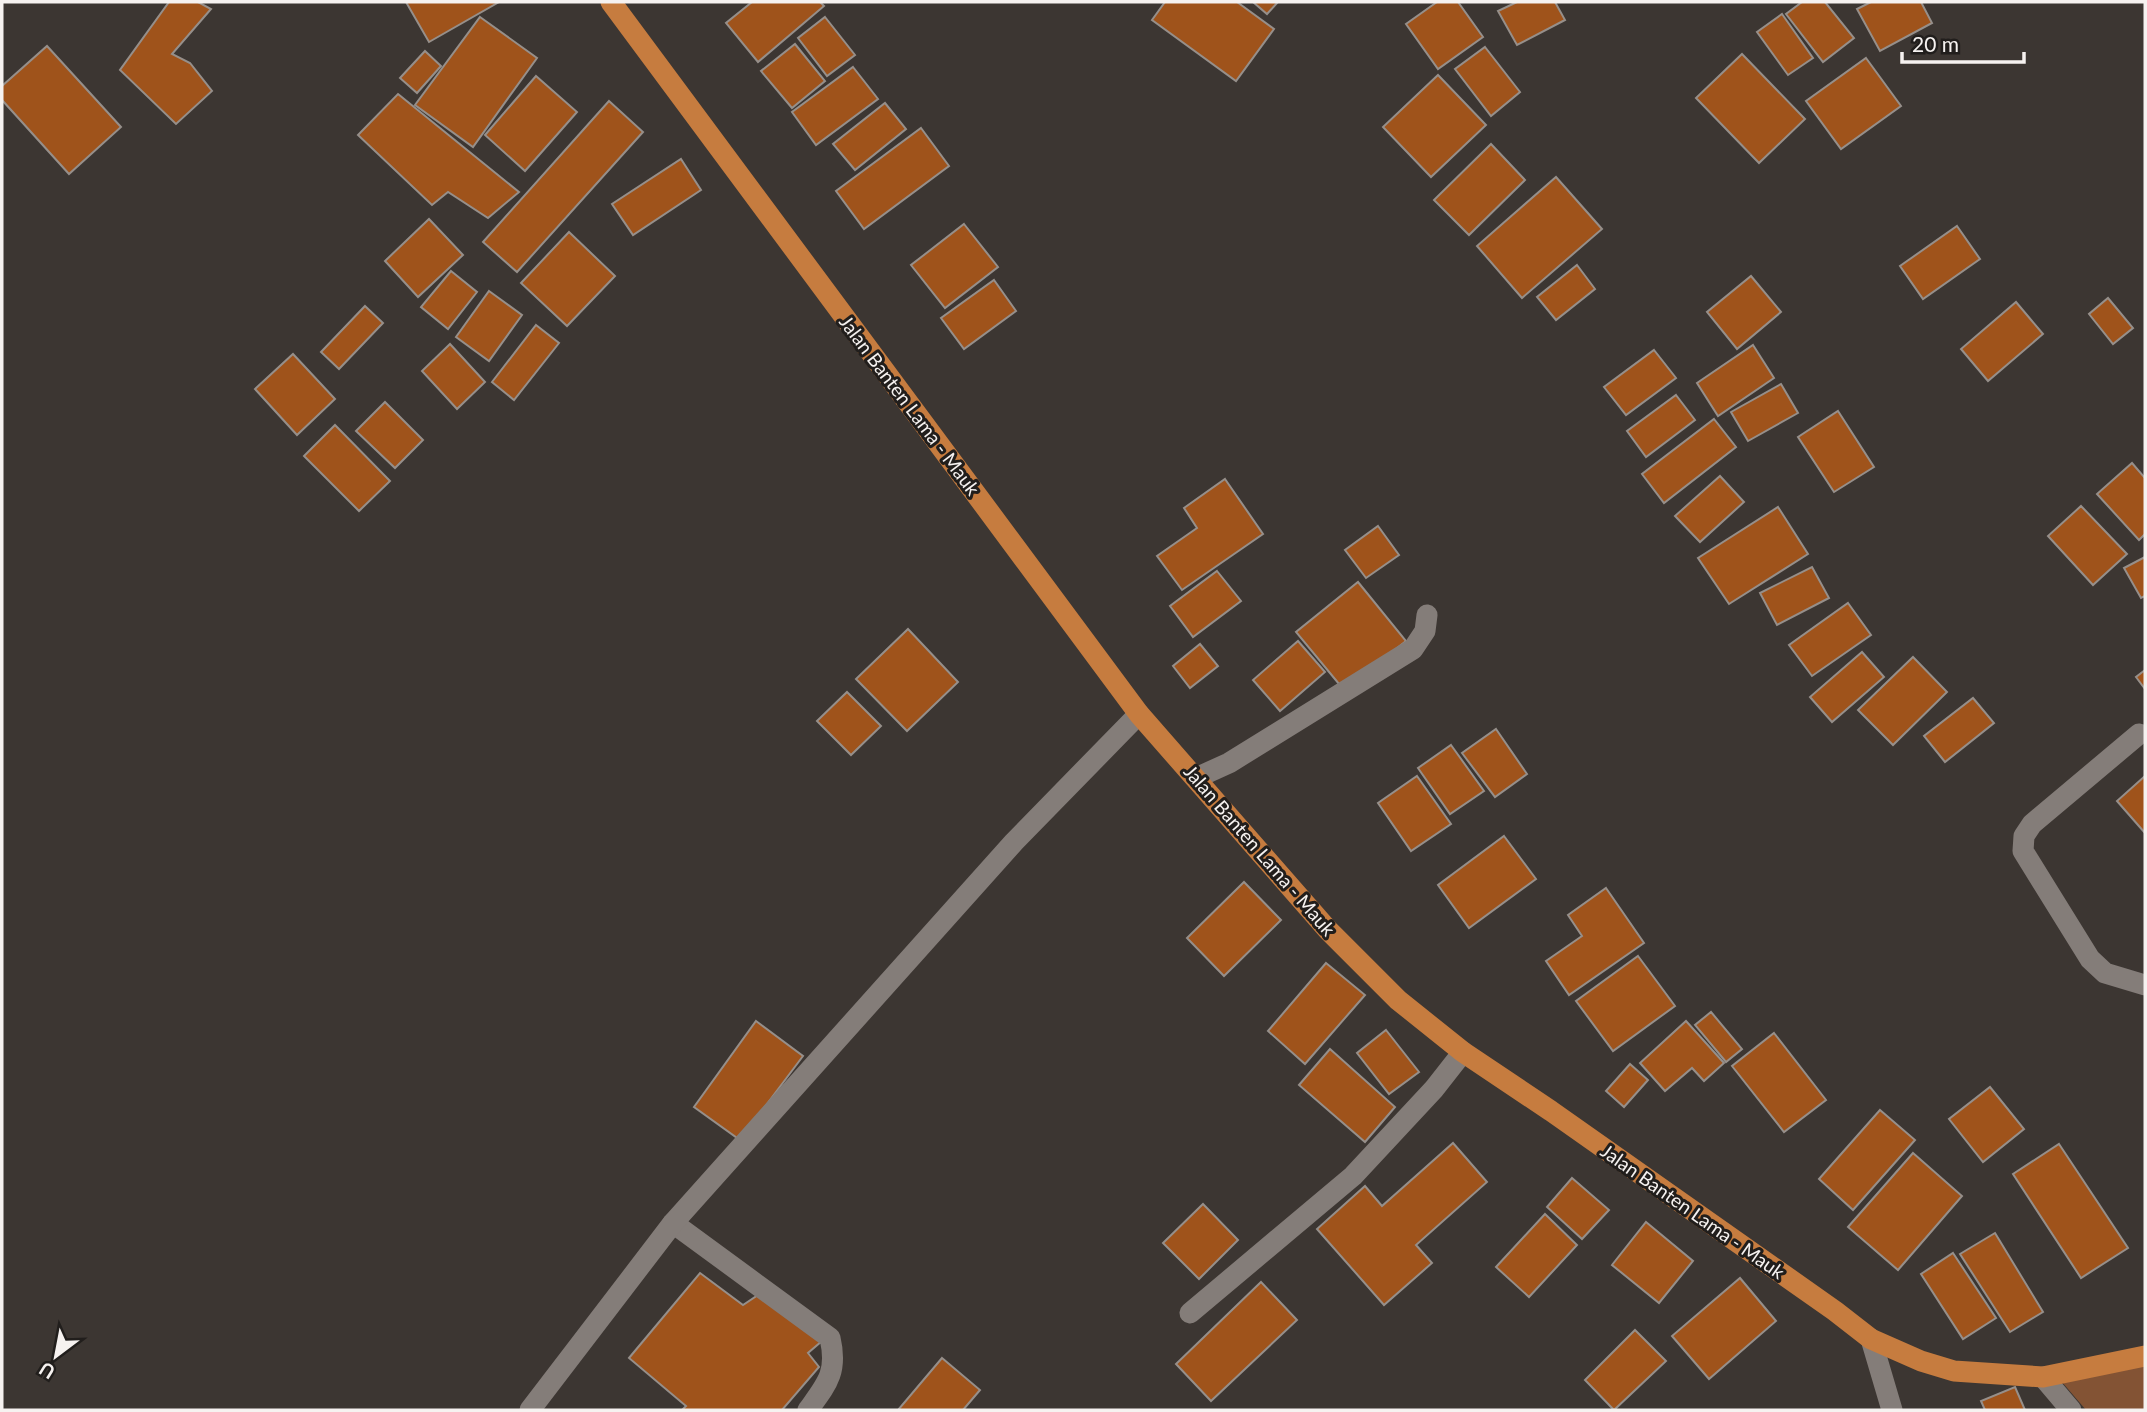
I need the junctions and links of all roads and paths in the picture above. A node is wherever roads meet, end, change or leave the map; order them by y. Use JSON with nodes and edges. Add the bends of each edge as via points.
{"nodes":[{"id":1,"x":611,"y":2,"type":"edge"},
{"id":2,"x":1427,"y":615,"type":"dead end"},
{"id":3,"x":1139,"y":714,"type":"junction"},
{"id":4,"x":2139,"y":734,"type":"dead end"},
{"id":5,"x":1196,"y":778,"type":"junction"},
{"id":6,"x":2145,"y":985,"type":"edge"},
{"id":7,"x":1463,"y":1052,"type":"junction"},
{"id":8,"x":673,"y":1223,"type":"junction"},
{"id":9,"x":1190,"y":1313,"type":"dead end"},
{"id":10,"x":1871,"y":1339,"type":"junction"},
{"id":11,"x":2145,"y":1356,"type":"edge"},
{"id":12,"x":2043,"y":1377,"type":"junction"},
{"id":13,"x":530,"y":1410,"type":"edge"},
{"id":14,"x":808,"y":1410,"type":"edge"},
{"id":15,"x":1892,"y":1410,"type":"edge"},
{"id":16,"x":2071,"y":1410,"type":"edge"}],
"edges":[{"from":1,"to":3,"type":"main road","name":"Jalan Banten Lama - Mauk"},
{"from":2,"to":5,"type":"street","via":[[1425,631],[1404,656]]},
{"from":3,"to":5,"type":"main road","name":"Jalan Banten Lama - Mauk"},
{"from":3,"to":8,"type":"street","via":[[1014,842]]},
{"from":4,"to":6,"type":"street","via":[[2032,824],[2024,836],[2023,851],[2090,959],[2105,973]]},
{"from":5,"to":7,"type":"main road","name":"Jalan Banten Lama - Mauk","via":[[1328,930],[1398,1000]]},
{"from":7,"to":9,"type":"street","via":[[1353,1176]]},
{"from":7,"to":10,"type":"main road","name":"Jalan Banten Lama - Mauk"},
{"from":8,"to":13,"type":"street"},
{"from":8,"to":14,"type":"street","via":[[830,1338],[833,1370]]},
{"from":10,"to":12,"type":"main road","name":"Jalan Banten Lama - Mauk","via":[[1954,1371]]},
{"from":10,"to":15,"type":"street"},
{"from":11,"to":12,"type":"main road","name":"Jalan Banten Lama - Mauk"},
{"from":12,"to":16,"type":"street"}]}
